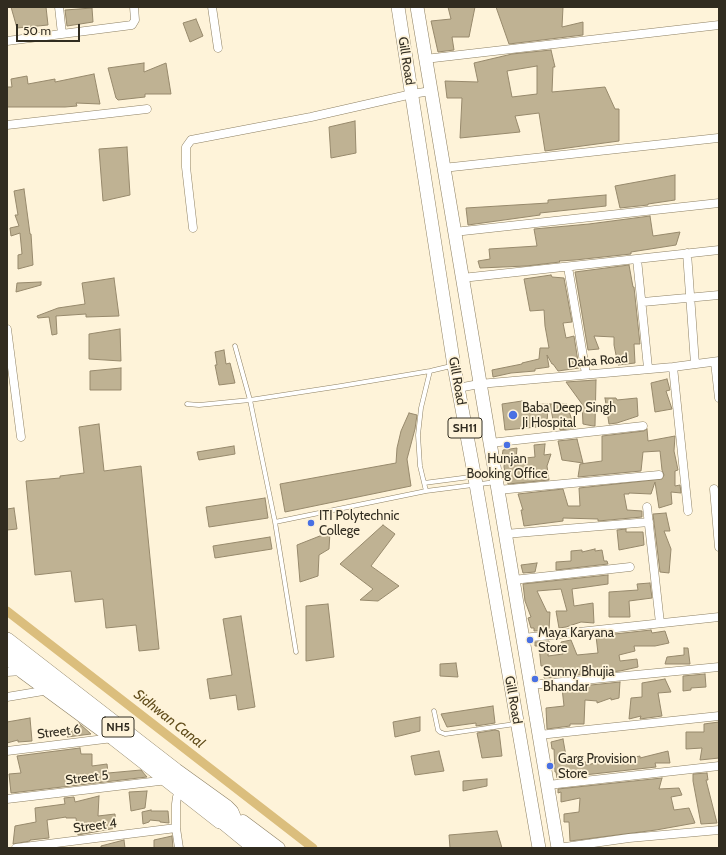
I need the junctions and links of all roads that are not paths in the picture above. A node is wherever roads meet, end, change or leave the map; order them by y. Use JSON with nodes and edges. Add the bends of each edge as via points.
{"nodes":[{"id":1,"x":59,"y":7,"type":"edge"},
{"id":2,"x":134,"y":7,"type":"edge"},
{"id":3,"x":212,"y":7,"type":"edge"},
{"id":4,"x":398,"y":7,"type":"edge"},
{"id":5,"x":417,"y":7,"type":"edge"},
{"id":6,"x":719,"y":25,"type":"edge"},
{"id":7,"x":62,"y":34,"type":"junction"},
{"id":8,"x":7,"y":41,"type":"edge"},
{"id":9,"x":218,"y":48,"type":"dead end"},
{"id":10,"x":425,"y":59,"type":"junction"},
{"id":11,"x":430,"y":91,"type":"junction"},
{"id":12,"x":412,"y":94,"type":"junction"},
{"id":13,"x":147,"y":109,"type":"dead end"},
{"id":14,"x":7,"y":125,"type":"edge"},
{"id":15,"x":718,"y":138,"type":"edge"},
{"id":16,"x":443,"y":168,"type":"junction"},
{"id":17,"x":719,"y":203,"type":"edge"},
{"id":18,"x":193,"y":228,"type":"dead end"},
{"id":19,"x":454,"y":232,"type":"junction"},
{"id":20,"x":719,"y":250,"type":"edge"},
{"id":21,"x":687,"y":253,"type":"junction"},
{"id":22,"x":637,"y":259,"type":"junction"},
{"id":23,"x":568,"y":267,"type":"junction"},
{"id":24,"x":462,"y":278,"type":"junction"},
{"id":25,"x":719,"y":295,"type":"edge"},
{"id":26,"x":691,"y":298,"type":"junction"},
{"id":27,"x":642,"y":302,"type":"junction"},
{"id":28,"x":7,"y":329,"type":"edge"},
{"id":29,"x":235,"y":346,"type":"dead end"},
{"id":30,"x":717,"y":362,"type":"edge"},
{"id":31,"x":695,"y":364,"type":"junction"},
{"id":32,"x":454,"y":366,"type":"junction"},
{"id":33,"x":673,"y":367,"type":"junction"},
{"id":34,"x":648,"y":368,"type":"junction"},
{"id":35,"x":430,"y":371,"type":"junction"},
{"id":36,"x":586,"y":374,"type":"junction"},
{"id":37,"x":480,"y":384,"type":"junction"},
{"id":38,"x":458,"y":388,"type":"junction"},
{"id":39,"x":719,"y":398,"type":"edge"},
{"id":40,"x":250,"y":400,"type":"junction"},
{"id":41,"x":187,"y":404,"type":"dead end"},
{"id":42,"x":643,"y":426,"type":"dead end"},
{"id":43,"x":21,"y":437,"type":"dead end"},
{"id":44,"x":490,"y":443,"type":"junction"},
{"id":45,"x":659,"y":475,"type":"dead end"},
{"id":46,"x":475,"y":480,"type":"junction"},
{"id":47,"x":496,"y":482,"type":"junction"},
{"id":48,"x":424,"y":483,"type":"junction"},
{"id":49,"x":714,"y":489,"type":"dead end"},
{"id":50,"x":426,"y":491,"type":"junction"},
{"id":51,"x":647,"y":507,"type":"dead end"},
{"id":52,"x":688,"y":510,"type":"dead end"},
{"id":53,"x":275,"y":522,"type":"junction"},
{"id":54,"x":649,"y":522,"type":"junction"},
{"id":55,"x":505,"y":534,"type":"junction"},
{"id":56,"x":719,"y":547,"type":"edge"},
{"id":57,"x":630,"y":567,"type":"dead end"},
{"id":58,"x":513,"y":580,"type":"junction"},
{"id":59,"x":719,"y":617,"type":"edge"},
{"id":60,"x":660,"y":623,"type":"junction"},
{"id":61,"x":523,"y":638,"type":"junction"},
{"id":62,"x":7,"y":640,"type":"edge"},
{"id":63,"x":296,"y":652,"type":"dead end"},
{"id":64,"x":7,"y":656,"type":"edge"},
{"id":65,"x":719,"y":668,"type":"edge"},
{"id":66,"x":23,"y":671,"type":"junction"},
{"id":67,"x":7,"y":672,"type":"edge"},
{"id":68,"x":531,"y":685,"type":"junction"},
{"id":69,"x":49,"y":690,"type":"junction"},
{"id":70,"x":7,"y":697,"type":"edge"},
{"id":71,"x":434,"y":711,"type":"dead end"},
{"id":72,"x":719,"y":716,"type":"edge"},
{"id":73,"x":517,"y":724,"type":"junction"},
{"id":74,"x":539,"y":735,"type":"junction"},
{"id":75,"x":114,"y":738,"type":"junction"},
{"id":76,"x":7,"y":751,"type":"edge"},
{"id":77,"x":719,"y":766,"type":"edge"},
{"id":78,"x":174,"y":784,"type":"junction"},
{"id":79,"x":548,"y":785,"type":"junction"},
{"id":80,"x":7,"y":799,"type":"edge"},
{"id":81,"x":229,"y":819,"type":"junction"},
{"id":82,"x":176,"y":828,"type":"junction"},
{"id":83,"x":719,"y":830,"type":"edge"},
{"id":84,"x":16,"y":848,"type":"edge"},
{"id":85,"x":179,"y":848,"type":"edge"},
{"id":86,"x":253,"y":848,"type":"edge"},
{"id":87,"x":266,"y":848,"type":"edge"},
{"id":88,"x":279,"y":848,"type":"edge"},
{"id":89,"x":539,"y":848,"type":"edge"},
{"id":90,"x":558,"y":848,"type":"edge"}],
"edges":[{"from":1,"to":7,"type":"street"},
{"from":2,"to":7,"type":"street","via":[[135,20],[132,24]]},
{"from":3,"to":9,"type":"street"},
{"from":4,"to":12,"type":"main road","name":"Gill Road","number":"SH11"},
{"from":5,"to":10,"type":"main road","name":"Gill Road","number":"SH11"},
{"from":6,"to":10,"type":"street"},
{"from":7,"to":8,"type":"street"},
{"from":10,"to":11,"type":"main road","name":"Gill Road","number":"SH11"},
{"from":11,"to":12,"type":"street"},
{"from":11,"to":16,"type":"main road","name":"Gill Road","number":"SH11"},
{"from":12,"to":18,"type":"street","via":[[191,140],[186,147],[186,160]]},
{"from":12,"to":32,"type":"main road","name":"Gill Road","number":"SH11"},
{"from":13,"to":14,"type":"street"},
{"from":15,"to":16,"type":"street"},
{"from":16,"to":19,"type":"main road","name":"Gill Road","number":"SH11"},
{"from":17,"to":19,"type":"street"},
{"from":19,"to":24,"type":"main road","name":"Gill Road","number":"SH11"},
{"from":20,"to":21,"type":"street"},
{"from":21,"to":22,"type":"street"},
{"from":21,"to":26,"type":"street"},
{"from":22,"to":23,"type":"street"},
{"from":22,"to":27,"type":"street"},
{"from":23,"to":24,"type":"street"},
{"from":23,"to":36,"type":"street"},
{"from":24,"to":37,"type":"main road","name":"Gill Road","number":"SH11"},
{"from":25,"to":26,"type":"street"},
{"from":26,"to":27,"type":"street"},
{"from":26,"to":31,"type":"street"},
{"from":27,"to":34,"type":"street"},
{"from":28,"to":43,"type":"street"},
{"from":29,"to":40,"type":"lane"},
{"from":30,"to":31,"type":"street","name":"Daba Road"},
{"from":30,"to":39,"type":"street"},
{"from":31,"to":33,"type":"street","name":"Daba Road"},
{"from":32,"to":35,"type":"lane"},
{"from":32,"to":38,"type":"main road","name":"Gill Road","number":"SH11"},
{"from":33,"to":34,"type":"street","name":"Daba Road"},
{"from":33,"to":52,"type":"street"},
{"from":34,"to":36,"type":"street","name":"Daba Road"},
{"from":35,"to":40,"type":"lane"},
{"from":35,"to":48,"type":"lane","via":[[421,408],[418,435]]},
{"from":36,"to":37,"type":"street","name":"Daba Road"},
{"from":37,"to":38,"type":"street","name":"Daba Road"},
{"from":37,"to":44,"type":"main road","name":"Gill Road","number":"SH11"},
{"from":38,"to":46,"type":"main road","name":"Gill Road","number":"SH11"},
{"from":40,"to":41,"type":"lane"},
{"from":40,"to":53,"type":"lane"},
{"from":42,"to":44,"type":"street"},
{"from":44,"to":47,"type":"main road","name":"Gill Road","number":"SH11"},
{"from":45,"to":47,"type":"street"},
{"from":46,"to":47,"type":"lane"},
{"from":46,"to":47,"type":"lane"},
{"from":46,"to":48,"type":"lane"},
{"from":46,"to":50,"type":"lane"},
{"from":46,"to":73,"type":"main road","name":"Gill Road","number":"SH11"},
{"from":47,"to":55,"type":"main road","name":"Gill Road","number":"SH11"},
{"from":48,"to":50,"type":"lane"},
{"from":49,"to":56,"type":"street"},
{"from":50,"to":53,"type":"lane"},
{"from":51,"to":54,"type":"street"},
{"from":53,"to":63,"type":"lane"},
{"from":54,"to":55,"type":"street"},
{"from":54,"to":60,"type":"street"},
{"from":55,"to":58,"type":"main road","name":"Gill Road","number":"SH11"},
{"from":57,"to":58,"type":"street"},
{"from":58,"to":61,"type":"main road","name":"Gill Road","number":"SH11"},
{"from":59,"to":60,"type":"street"},
{"from":60,"to":61,"type":"street"},
{"from":61,"to":68,"type":"main road","name":"Gill Road","number":"SH11"},
{"from":62,"to":81,"type":"highway","number":"NH5","via":[[176,771],[226,806]]},
{"from":64,"to":66,"type":"highway","number":"NH5"},
{"from":65,"to":68,"type":"street"},
{"from":66,"to":67,"type":"street"},
{"from":66,"to":69,"type":"highway","number":"NH5"},
{"from":68,"to":74,"type":"main road","name":"Gill Road","number":"SH11"},
{"from":69,"to":70,"type":"street"},
{"from":69,"to":75,"type":"highway","number":"NH5"},
{"from":71,"to":73,"type":"lane","via":[[438,730],[445,734]]},
{"from":72,"to":74,"type":"street"},
{"from":73,"to":89,"type":"main road","name":"Gill Road","number":"SH11"},
{"from":74,"to":79,"type":"main road","name":"Gill Road","number":"SH11"},
{"from":75,"to":76,"type":"street","name":"Street 6"},
{"from":75,"to":78,"type":"highway","number":"NH5"},
{"from":77,"to":79,"type":"street"},
{"from":78,"to":80,"type":"street","name":"Street 5"},
{"from":78,"to":81,"type":"highway","number":"NH5"},
{"from":78,"to":82,"type":"street"},
{"from":79,"to":90,"type":"main road","name":"Gill Road","number":"SH11"},
{"from":81,"to":86,"type":"street"},
{"from":81,"to":87,"type":"highway","number":"NH5"},
{"from":81,"to":88,"type":"street"},
{"from":82,"to":84,"type":"street","name":"Street 4"},
{"from":82,"to":85,"type":"street"},
{"from":83,"to":90,"type":"street","via":[[629,838]]}]}
